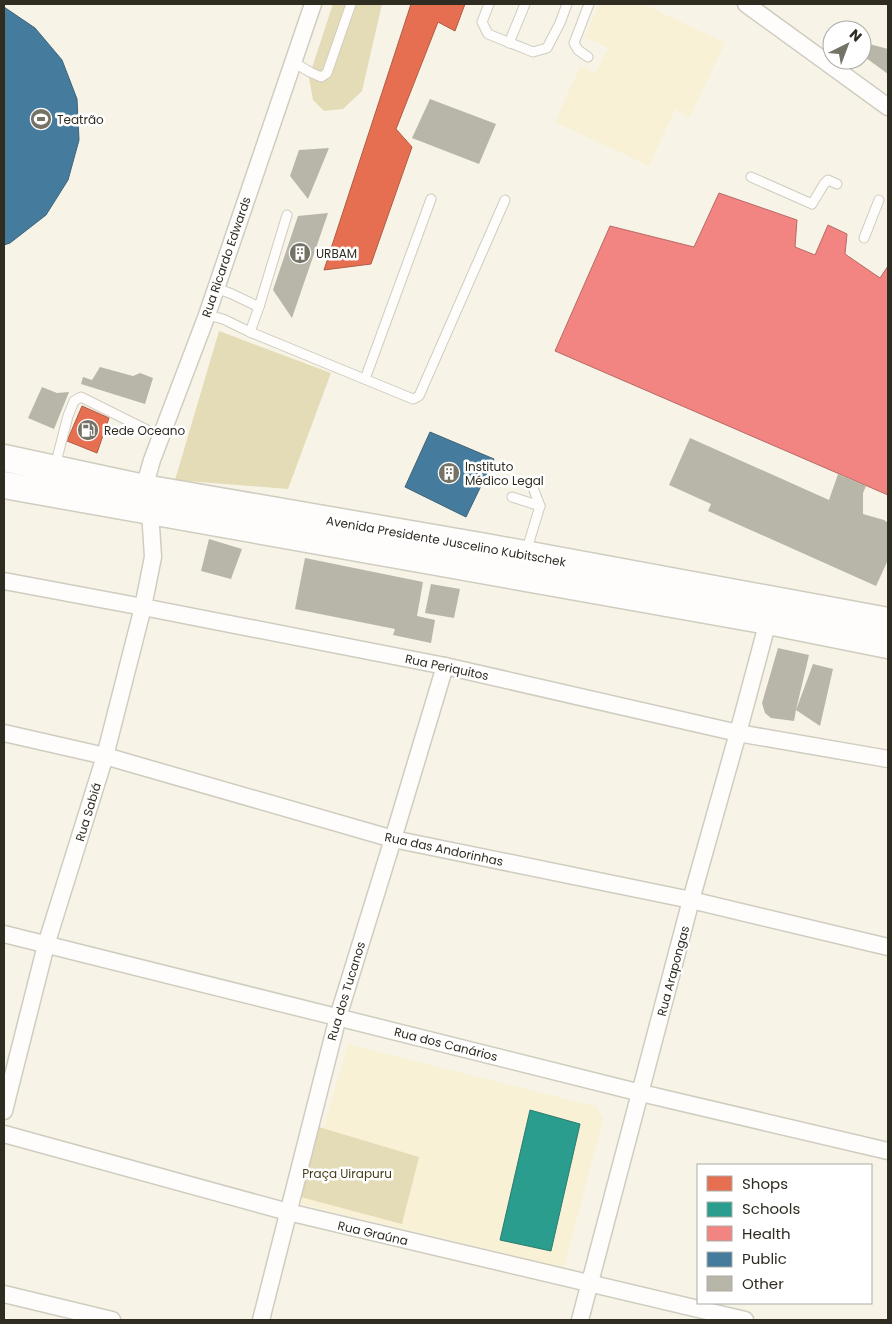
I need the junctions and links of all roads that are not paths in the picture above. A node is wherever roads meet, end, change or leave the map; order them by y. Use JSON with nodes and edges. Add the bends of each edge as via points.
{"nodes":[{"id":1,"x":313,"y":4,"type":"edge"},
{"id":2,"x":351,"y":4,"type":"edge"},
{"id":3,"x":489,"y":4,"type":"edge"},
{"id":4,"x":525,"y":4,"type":"edge"},
{"id":5,"x":567,"y":4,"type":"edge"},
{"id":6,"x":589,"y":4,"type":"edge"},
{"id":7,"x":746,"y":4,"type":"edge"},
{"id":8,"x":509,"y":43,"type":"junction"},
{"id":9,"x":588,"y":57,"type":"dead end"},
{"id":10,"x":293,"y":62,"type":"junction"},
{"id":11,"x":888,"y":107,"type":"edge"},
{"id":12,"x":751,"y":177,"type":"dead end"},
{"id":13,"x":837,"y":184,"type":"dead end"},
{"id":14,"x":431,"y":199,"type":"dead end"},
{"id":15,"x":505,"y":200,"type":"dead end"},
{"id":16,"x":879,"y":200,"type":"dead end"},
{"id":17,"x":287,"y":214,"type":"dead end"},
{"id":18,"x":864,"y":238,"type":"dead end"},
{"id":19,"x":216,"y":288,"type":"junction"},
{"id":20,"x":259,"y":307,"type":"junction"},
{"id":21,"x":207,"y":315,"type":"junction"},
{"id":22,"x":250,"y":332,"type":"junction"},
{"id":23,"x":365,"y":379,"type":"junction"},
{"id":24,"x":161,"y":437,"type":"junction"},
{"id":25,"x":4,"y":458,"type":"edge"},
{"id":26,"x":54,"y":469,"type":"junction"},
{"id":27,"x":4,"y":485,"type":"edge"},
{"id":28,"x":532,"y":485,"type":"dead end"},
{"id":29,"x":512,"y":497,"type":"dead end"},
{"id":30,"x":147,"y":499,"type":"junction"},
{"id":31,"x":540,"y":506,"type":"junction"},
{"id":32,"x":525,"y":554,"type":"junction"},
{"id":33,"x":4,"y":581,"type":"edge"},
{"id":34,"x":143,"y":607,"type":"junction"},
{"id":35,"x":888,"y":621,"type":"edge"},
{"id":36,"x":768,"y":622,"type":"junction"},
{"id":37,"x":888,"y":645,"type":"edge"},
{"id":38,"x":445,"y":666,"type":"junction"},
{"id":39,"x":4,"y":733,"type":"edge"},
{"id":40,"x":738,"y":733,"type":"junction"},
{"id":41,"x":105,"y":756,"type":"junction"},
{"id":42,"x":888,"y":759,"type":"edge"},
{"id":43,"x":393,"y":839,"type":"junction"},
{"id":44,"x":691,"y":900,"type":"junction"},
{"id":45,"x":4,"y":934,"type":"edge"},
{"id":46,"x":46,"y":945,"type":"junction"},
{"id":47,"x":888,"y":947,"type":"edge"},
{"id":48,"x":338,"y":1017,"type":"junction"},
{"id":49,"x":641,"y":1092,"type":"junction"},
{"id":50,"x":4,"y":1111,"type":"edge"},
{"id":51,"x":4,"y":1134,"type":"edge"},
{"id":52,"x":888,"y":1151,"type":"edge"},
{"id":53,"x":288,"y":1212,"type":"junction"},
{"id":54,"x":590,"y":1284,"type":"junction"},
{"id":55,"x":4,"y":1294,"type":"edge"},
{"id":56,"x":112,"y":1320,"type":"edge"},
{"id":57,"x":262,"y":1320,"type":"edge"},
{"id":58,"x":580,"y":1320,"type":"edge"},
{"id":59,"x":744,"y":1320,"type":"edge"}],
"edges":[{"from":1,"to":10,"type":"street","name":"Rua Ricardo Edwards"},
{"from":2,"to":10,"type":"lane","via":[[328,73],[321,77]]},
{"from":3,"to":8,"type":"lane","via":[[482,22],[488,34]]},
{"from":4,"to":8,"type":"lane"},
{"from":5,"to":8,"type":"lane","via":[[547,48],[533,52]]},
{"from":6,"to":9,"type":"lane","via":[[574,43]]},
{"from":7,"to":11,"type":"street"},
{"from":10,"to":19,"type":"street","name":"Rua Ricardo Edwards"},
{"from":12,"to":13,"type":"lane","via":[[812,204],[828,180]]},
{"from":14,"to":23,"type":"lane"},
{"from":15,"to":23,"type":"lane","via":[[420,396],[413,399]]},
{"from":16,"to":18,"type":"lane"},
{"from":17,"to":20,"type":"lane"},
{"from":19,"to":20,"type":"lane"},
{"from":19,"to":21,"type":"street","name":"Rua Ricardo Edwards"},
{"from":20,"to":22,"type":"lane"},
{"from":21,"to":22,"type":"lane"},
{"from":21,"to":24,"type":"street","name":"Rua Ricardo Edwards"},
{"from":22,"to":23,"type":"lane"},
{"from":24,"to":26,"type":"lane","via":[[81,397],[74,401],[68,416]]},
{"from":24,"to":30,"type":"street","name":"Rua Ricardo Edwards","via":[[152,460]]},
{"from":25,"to":26,"type":"main road","name":"Avenida Presidente Juscelino Kubitschek"},
{"from":26,"to":30,"type":"main road","name":"Avenida Presidente Juscelino Kubitschek"},
{"from":27,"to":30,"type":"main road","name":"Avenida Presidente Juscelino Kubitschek"},
{"from":28,"to":31,"type":"lane"},
{"from":29,"to":31,"type":"lane"},
{"from":30,"to":32,"type":"main road","name":"Avenida Presidente Juscelino Kubitschek"},
{"from":30,"to":34,"type":"street","name":"Rua Sabiá","via":[[153,557]]},
{"from":30,"to":36,"type":"main road","name":"Avenida Presidente Juscelino Kubitschek"},
{"from":31,"to":32,"type":"lane"},
{"from":32,"to":35,"type":"main road","name":"Avenida Presidente Juscelino Kubitschek"},
{"from":33,"to":34,"type":"street","name":"Rua Periquitos"},
{"from":34,"to":38,"type":"street","name":"Rua Periquitos"},
{"from":34,"to":41,"type":"street","name":"Rua Sabiá"},
{"from":36,"to":37,"type":"main road","name":"Avenida Presidente Juscelino Kubitschek"},
{"from":36,"to":40,"type":"street","name":"Rua Arapongas"},
{"from":38,"to":40,"type":"street","name":"Rua Periquitos"},
{"from":38,"to":43,"type":"street","name":"Rua dos Tucanos"},
{"from":39,"to":41,"type":"street","name":"Rua das Andorinhas"},
{"from":40,"to":42,"type":"street","name":"Rua Periquitos"},
{"from":40,"to":44,"type":"street","name":"Rua Arapongas"},
{"from":41,"to":43,"type":"street","name":"Rua das Andorinhas"},
{"from":41,"to":46,"type":"street","name":"Rua Sabiá"},
{"from":43,"to":44,"type":"street","name":"Rua das Andorinhas"},
{"from":43,"to":48,"type":"street","name":"Rua dos Tucanos"},
{"from":44,"to":47,"type":"street","name":"Rua das Andorinhas"},
{"from":44,"to":49,"type":"street","name":"Rua Arapongas"},
{"from":45,"to":46,"type":"street","name":"Rua dos Canários"},
{"from":46,"to":48,"type":"street","name":"Rua dos Canários"},
{"from":46,"to":50,"type":"street","name":"Rua Sabiá"},
{"from":48,"to":49,"type":"street","name":"Rua dos Canários"},
{"from":48,"to":53,"type":"street","name":"Rua dos Tucanos"},
{"from":49,"to":52,"type":"street","name":"Rua dos Canários"},
{"from":49,"to":54,"type":"street","name":"Rua Arapongas"},
{"from":51,"to":53,"type":"street","name":"Rua Graúna"},
{"from":53,"to":54,"type":"street","name":"Rua Graúna"},
{"from":53,"to":57,"type":"street","name":"Rua dos Tucanos"},
{"from":54,"to":58,"type":"street","name":"Rua Arapongas"},
{"from":54,"to":59,"type":"street","name":"Rua Graúna"},
{"from":55,"to":56,"type":"street"}]}
